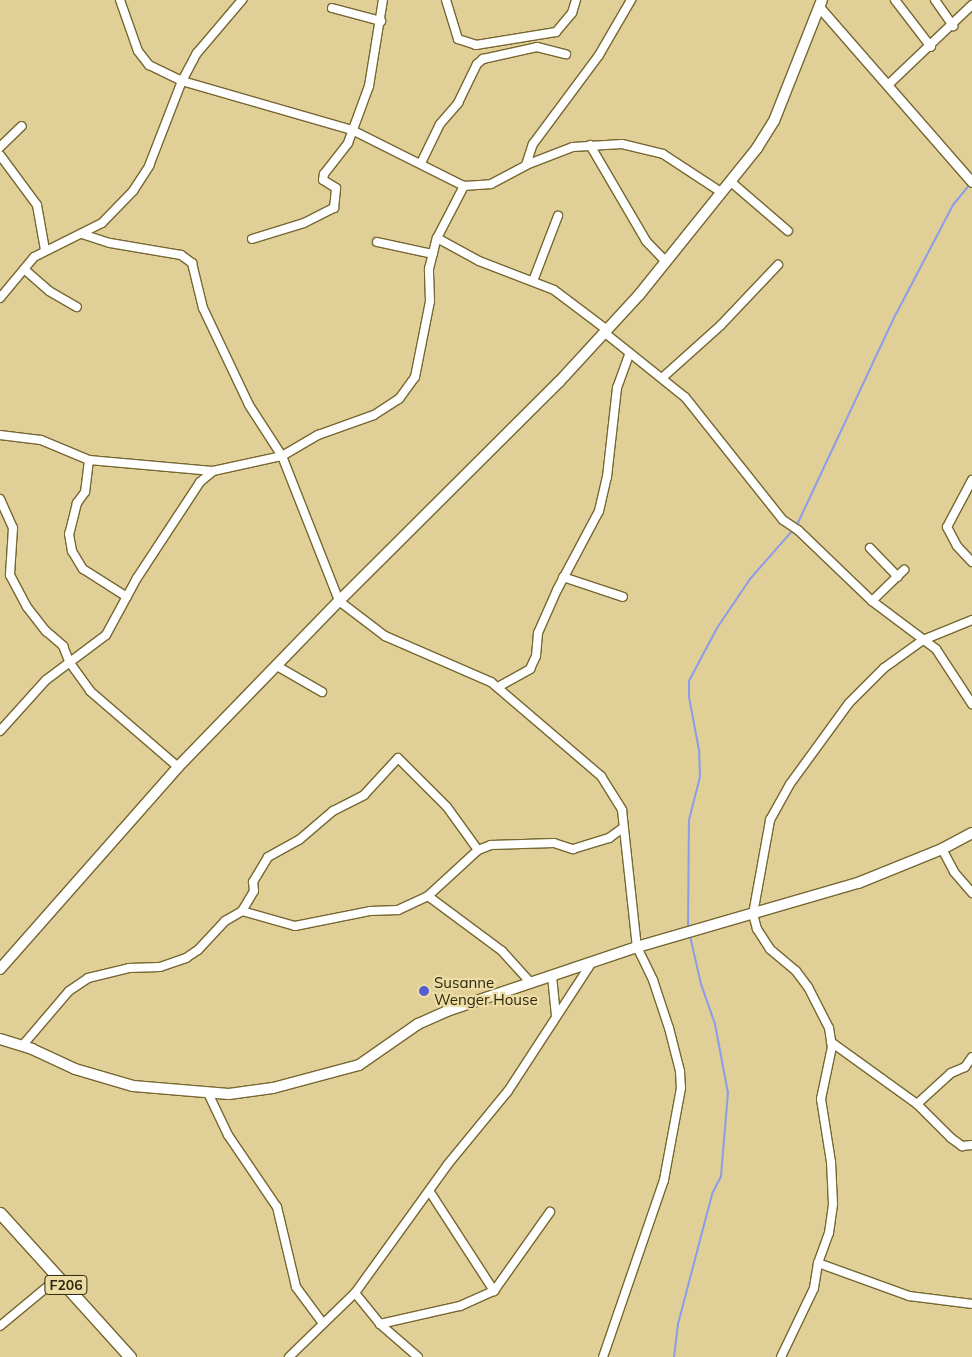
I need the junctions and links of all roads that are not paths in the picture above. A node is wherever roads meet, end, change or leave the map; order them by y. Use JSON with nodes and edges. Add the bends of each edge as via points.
{"nodes":[{"id":1,"x":120,"y":0,"type":"edge"},
{"id":2,"x":242,"y":0,"type":"edge"},
{"id":3,"x":383,"y":0,"type":"edge"},
{"id":4,"x":446,"y":0,"type":"edge"},
{"id":5,"x":576,"y":0,"type":"edge"},
{"id":6,"x":631,"y":0,"type":"edge"},
{"id":7,"x":895,"y":0,"type":"edge"},
{"id":8,"x":935,"y":0,"type":"edge"},
{"id":9,"x":820,"y":3,"type":"edge"},
{"id":10,"x":972,"y":5,"type":"edge"},
{"id":11,"x":332,"y":8,"type":"dead end"},
{"id":12,"x":381,"y":21,"type":"junction"},
{"id":13,"x":952,"y":26,"type":"junction"},
{"id":14,"x":931,"y":47,"type":"junction"},
{"id":15,"x":566,"y":54,"type":"dead end"},
{"id":16,"x":182,"y":81,"type":"junction"},
{"id":17,"x":889,"y":84,"type":"junction"},
{"id":18,"x":22,"y":126,"type":"dead end"},
{"id":19,"x":352,"y":130,"type":"junction"},
{"id":20,"x":590,"y":145,"type":"junction"},
{"id":21,"x":0,"y":147,"type":"edge"},
{"id":22,"x":0,"y":155,"type":"edge"},
{"id":23,"x":421,"y":163,"type":"junction"},
{"id":24,"x":526,"y":165,"type":"junction"},
{"id":25,"x":969,"y":179,"type":"edge"},
{"id":26,"x":731,"y":182,"type":"junction"},
{"id":27,"x":464,"y":186,"type":"junction"},
{"id":28,"x":721,"y":192,"type":"junction"},
{"id":29,"x":558,"y":216,"type":"dead end"},
{"id":30,"x":788,"y":232,"type":"dead end"},
{"id":31,"x":82,"y":234,"type":"junction"},
{"id":32,"x":437,"y":238,"type":"junction"},
{"id":33,"x":252,"y":239,"type":"dead end"},
{"id":34,"x":377,"y":242,"type":"dead end"},
{"id":35,"x":45,"y":250,"type":"junction"},
{"id":36,"x":433,"y":254,"type":"junction"},
{"id":37,"x":666,"y":262,"type":"junction"},
{"id":38,"x":778,"y":264,"type":"dead end"},
{"id":39,"x":24,"y":269,"type":"junction"},
{"id":40,"x":533,"y":281,"type":"junction"},
{"id":41,"x":0,"y":298,"type":"edge"},
{"id":42,"x":76,"y":307,"type":"dead end"},
{"id":43,"x":606,"y":331,"type":"junction"},
{"id":44,"x":630,"y":353,"type":"junction"},
{"id":45,"x":662,"y":378,"type":"junction"},
{"id":46,"x":0,"y":435,"type":"edge"},
{"id":47,"x":282,"y":456,"type":"junction"},
{"id":48,"x":90,"y":460,"type":"junction"},
{"id":49,"x":212,"y":471,"type":"junction"},
{"id":50,"x":972,"y":480,"type":"edge"},
{"id":51,"x":0,"y":499,"type":"edge"},
{"id":52,"x":870,"y":548,"type":"dead end"},
{"id":53,"x":972,"y":562,"type":"edge"},
{"id":54,"x":904,"y":570,"type":"dead end"},
{"id":55,"x":563,"y":577,"type":"junction"},
{"id":56,"x":898,"y":577,"type":"junction"},
{"id":57,"x":127,"y":597,"type":"junction"},
{"id":58,"x":623,"y":597,"type":"dead end"},
{"id":59,"x":338,"y":601,"type":"junction"},
{"id":60,"x":872,"y":601,"type":"junction"},
{"id":61,"x":972,"y":620,"type":"edge"},
{"id":62,"x":923,"y":640,"type":"junction"},
{"id":63,"x":70,"y":663,"type":"junction"},
{"id":64,"x":277,"y":666,"type":"junction"},
{"id":65,"x":498,"y":687,"type":"junction"},
{"id":66,"x":322,"y":692,"type":"dead end"},
{"id":67,"x":972,"y":704,"type":"edge"},
{"id":68,"x":0,"y":731,"type":"edge"},
{"id":69,"x":178,"y":767,"type":"junction"},
{"id":70,"x":623,"y":828,"type":"junction"},
{"id":71,"x":972,"y":832,"type":"edge"},
{"id":72,"x":942,"y":849,"type":"junction"},
{"id":73,"x":478,"y":850,"type":"junction"},
{"id":74,"x":972,"y":893,"type":"edge"},
{"id":75,"x":428,"y":896,"type":"junction"},
{"id":76,"x":242,"y":911,"type":"junction"},
{"id":77,"x":753,"y":914,"type":"junction"},
{"id":78,"x":636,"y":947,"type":"junction"},
{"id":79,"x":593,"y":962,"type":"junction"},
{"id":80,"x":0,"y":969,"type":"edge"},
{"id":81,"x":552,"y":976,"type":"junction"},
{"id":82,"x":530,"y":982,"type":"junction"},
{"id":83,"x":556,"y":1016,"type":"junction"},
{"id":84,"x":0,"y":1039,"type":"edge"},
{"id":85,"x":831,"y":1042,"type":"junction"},
{"id":86,"x":22,"y":1046,"type":"junction"},
{"id":87,"x":972,"y":1057,"type":"edge"},
{"id":88,"x":966,"y":1067,"type":"junction"},
{"id":89,"x":972,"y":1074,"type":"edge"},
{"id":90,"x":208,"y":1093,"type":"junction"},
{"id":91,"x":917,"y":1104,"type":"junction"},
{"id":92,"x":972,"y":1145,"type":"edge"},
{"id":93,"x":430,"y":1192,"type":"junction"},
{"id":94,"x":550,"y":1212,"type":"dead end"},
{"id":95,"x":0,"y":1213,"type":"edge"},
{"id":96,"x":818,"y":1264,"type":"junction"},
{"id":97,"x":59,"y":1277,"type":"junction"},
{"id":98,"x":494,"y":1291,"type":"junction"},
{"id":99,"x":355,"y":1293,"type":"junction"},
{"id":100,"x":972,"y":1304,"type":"edge"},
{"id":101,"x":322,"y":1322,"type":"junction"},
{"id":102,"x":380,"y":1324,"type":"junction"},
{"id":103,"x":0,"y":1326,"type":"edge"},
{"id":104,"x":130,"y":1357,"type":"edge"},
{"id":105,"x":289,"y":1357,"type":"edge"},
{"id":106,"x":418,"y":1357,"type":"edge"},
{"id":107,"x":603,"y":1357,"type":"edge"},
{"id":108,"x":781,"y":1357,"type":"edge"}],
"edges":[{"from":1,"to":16,"type":"street","via":[[149,65]]},
{"from":2,"to":16,"type":"street","via":[[197,53]]},
{"from":3,"to":12,"type":"street"},
{"from":4,"to":5,"type":"street","via":[[458,39],[476,45],[556,32],[572,13]]},
{"from":6,"to":24,"type":"street","via":[[601,50],[533,144]]},
{"from":7,"to":14,"type":"street"},
{"from":8,"to":13,"type":"street"},
{"from":9,"to":17,"type":"street"},
{"from":9,"to":26,"type":"main road","via":[[774,121]]},
{"from":10,"to":13,"type":"street"},
{"from":11,"to":12,"type":"street"},
{"from":12,"to":19,"type":"street","via":[[369,86]]},
{"from":13,"to":14,"type":"street"},
{"from":14,"to":17,"type":"street"},
{"from":15,"to":23,"type":"street","via":[[537,47],[483,59],[477,64],[458,103],[440,124]]},
{"from":16,"to":19,"type":"street"},
{"from":16,"to":31,"type":"street","via":[[149,166],[133,191],[115,213]]},
{"from":17,"to":25,"type":"street"},
{"from":18,"to":21,"type":"street"},
{"from":19,"to":23,"type":"street"},
{"from":19,"to":33,"type":"street","via":[[348,143],[324,174],[323,180],[336,188],[333,210]]},
{"from":20,"to":24,"type":"street","via":[[573,147]]},
{"from":20,"to":28,"type":"street","via":[[622,144],[651,149],[676,161]]},
{"from":20,"to":37,"type":"street","via":[[646,241]]},
{"from":22,"to":35,"type":"street","via":[[36,205]]},
{"from":23,"to":27,"type":"street"},
{"from":24,"to":27,"type":"street","via":[[491,184]]},
{"from":26,"to":28,"type":"main road"},
{"from":26,"to":30,"type":"street"},
{"from":27,"to":32,"type":"street"},
{"from":28,"to":37,"type":"main road"},
{"from":29,"to":40,"type":"street"},
{"from":31,"to":35,"type":"street"},
{"from":31,"to":47,"type":"street","via":[[110,243],[181,255],[192,263],[203,308],[249,405]]},
{"from":32,"to":36,"type":"street"},
{"from":32,"to":40,"type":"street","via":[[479,261]]},
{"from":34,"to":36,"type":"street"},
{"from":35,"to":39,"type":"street"},
{"from":36,"to":47,"type":"street","via":[[428,285],[430,301],[419,363],[406,390],[374,415],[318,435]]},
{"from":37,"to":43,"type":"main road"},
{"from":38,"to":45,"type":"street","via":[[721,325]]},
{"from":39,"to":41,"type":"street"},
{"from":39,"to":42,"type":"street","via":[[49,292]]},
{"from":40,"to":43,"type":"street","via":[[554,290]]},
{"from":43,"to":44,"type":"street"},
{"from":43,"to":59,"type":"main road"},
{"from":44,"to":45,"type":"street"},
{"from":44,"to":55,"type":"street","via":[[618,388],[607,477],[599,511]]},
{"from":45,"to":60,"type":"street","via":[[685,397],[783,520],[798,530]]},
{"from":46,"to":48,"type":"street","via":[[41,440]]},
{"from":47,"to":49,"type":"street"},
{"from":47,"to":59,"type":"street"},
{"from":48,"to":49,"type":"street"},
{"from":48,"to":57,"type":"street","via":[[85,492],[77,504],[69,534],[72,551],[83,569]]},
{"from":49,"to":57,"type":"street","via":[[200,482]]},
{"from":50,"to":53,"type":"street","via":[[947,527],[957,546]]},
{"from":51,"to":63,"type":"street","via":[[13,528],[10,575],[14,586],[46,631],[63,646]]},
{"from":52,"to":56,"type":"street"},
{"from":54,"to":56,"type":"street"},
{"from":55,"to":58,"type":"street"},
{"from":55,"to":65,"type":"street","via":[[538,634],[536,656],[530,668]]},
{"from":56,"to":60,"type":"street"},
{"from":57,"to":63,"type":"street","via":[[106,635]]},
{"from":59,"to":64,"type":"main road"},
{"from":59,"to":65,"type":"street","via":[[385,636],[478,675]]},
{"from":60,"to":62,"type":"street"},
{"from":61,"to":62,"type":"street"},
{"from":62,"to":67,"type":"street","via":[[936,650]]},
{"from":62,"to":77,"type":"street","via":[[884,668],[849,703],[790,784],[770,820]]},
{"from":63,"to":68,"type":"street","via":[[46,680]]},
{"from":63,"to":69,"type":"street","via":[[110,710]]},
{"from":64,"to":66,"type":"street"},
{"from":64,"to":69,"type":"main road"},
{"from":65,"to":70,"type":"street","via":[[601,776],[622,810]]},
{"from":69,"to":80,"type":"main road"},
{"from":70,"to":73,"type":"street","via":[[609,838],[573,849],[554,843],[529,842],[491,845]]},
{"from":70,"to":78,"type":"street"},
{"from":71,"to":72,"type":"main road"},
{"from":72,"to":74,"type":"street","via":[[954,872]]},
{"from":72,"to":77,"type":"main road","via":[[858,883]]},
{"from":73,"to":75,"type":"street"},
{"from":73,"to":76,"type":"street","via":[[447,807],[398,758],[364,795],[333,811],[298,840],[268,856],[252,882],[254,891]]},
{"from":75,"to":76,"type":"street","via":[[398,910],[370,911],[300,926]]},
{"from":75,"to":82,"type":"street","via":[[502,951]]},
{"from":76,"to":86,"type":"street","via":[[224,921],[186,958],[160,967],[129,968],[102,974],[76,986]]},
{"from":77,"to":78,"type":"main road","via":[[681,937]]},
{"from":77,"to":85,"type":"street","via":[[756,929],[770,949],[796,971],[808,987],[829,1028]]},
{"from":78,"to":79,"type":"main road"},
{"from":78,"to":107,"type":"street","via":[[653,980],[669,1028],[681,1088],[664,1180]]},
{"from":79,"to":81,"type":"main road"},
{"from":79,"to":83,"type":"street"},
{"from":81,"to":82,"type":"main road"},
{"from":81,"to":83,"type":"street"},
{"from":82,"to":90,"type":"main road","via":[[425,1021],[359,1065],[342,1072],[249,1093]]},
{"from":83,"to":93,"type":"street","via":[[508,1090],[478,1124]]},
{"from":84,"to":86,"type":"main road"},
{"from":85,"to":91,"type":"street"},
{"from":85,"to":96,"type":"street","via":[[821,1099],[831,1162],[833,1204],[829,1233]]},
{"from":86,"to":90,"type":"main road","via":[[60,1064],[108,1080],[133,1086],[193,1089]]},
{"from":87,"to":88,"type":"street"},
{"from":88,"to":89,"type":"street"},
{"from":88,"to":91,"type":"street","via":[[951,1073]]},
{"from":90,"to":101,"type":"street","via":[[228,1135],[277,1207],[296,1287]]},
{"from":91,"to":92,"type":"street","via":[[951,1138],[962,1146]]},
{"from":93,"to":98,"type":"street"},
{"from":93,"to":99,"type":"street"},
{"from":94,"to":98,"type":"street"},
{"from":95,"to":97,"type":"main road","number":"F206"},
{"from":96,"to":100,"type":"street","via":[[909,1296]]},
{"from":96,"to":108,"type":"street","via":[[814,1288]]},
{"from":97,"to":103,"type":"street"},
{"from":97,"to":104,"type":"main road","number":"F206"},
{"from":98,"to":102,"type":"street","via":[[460,1306]]},
{"from":99,"to":101,"type":"street"},
{"from":99,"to":102,"type":"street"},
{"from":101,"to":105,"type":"street","via":[[313,1337]]},
{"from":102,"to":106,"type":"street"}]}
